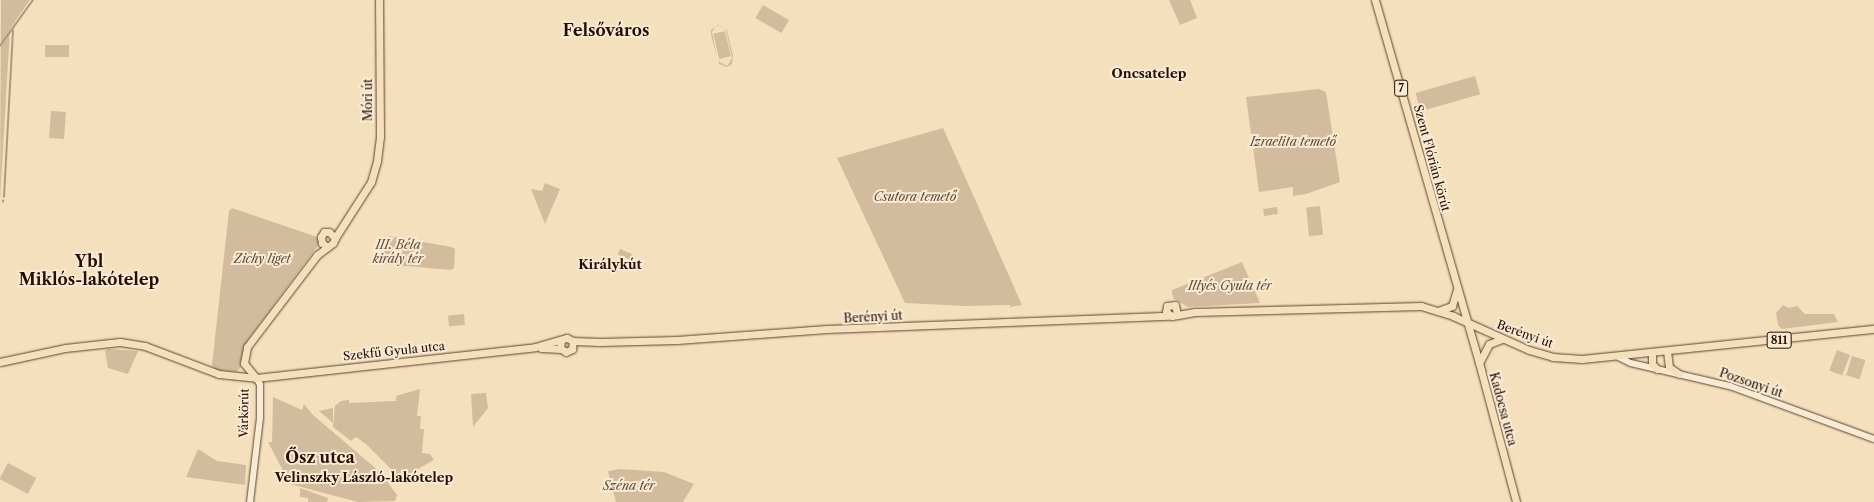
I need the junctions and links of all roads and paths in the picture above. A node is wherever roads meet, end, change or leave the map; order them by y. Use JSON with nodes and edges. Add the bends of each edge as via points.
{"nodes":[{"id":1,"x":379,"y":0,"type":"edge"},
{"id":2,"x":1375,"y":0,"type":"edge"},
{"id":3,"x":332,"y":235,"type":"junction"},
{"id":4,"x":324,"y":244,"type":"junction"},
{"id":5,"x":1457,"y":283,"type":"junction"},
{"id":6,"x":1177,"y":306,"type":"junction"},
{"id":7,"x":1166,"y":308,"type":"junction"},
{"id":8,"x":1438,"y":311,"type":"junction"},
{"id":9,"x":1195,"y":312,"type":"junction"},
{"id":10,"x":1177,"y":314,"type":"junction"},
{"id":11,"x":1148,"y":316,"type":"junction"},
{"id":12,"x":1169,"y":316,"type":"junction"},
{"id":13,"x":1468,"y":323,"type":"junction"},
{"id":14,"x":1874,"y":329,"type":"edge"},
{"id":15,"x":1502,"y":339,"type":"junction"},
{"id":16,"x":561,"y":341,"type":"junction"},
{"id":17,"x":573,"y":345,"type":"junction"},
{"id":18,"x":535,"y":347,"type":"junction"},
{"id":19,"x":561,"y":350,"type":"junction"},
{"id":20,"x":1667,"y":351,"type":"junction"},
{"id":21,"x":1652,"y":353,"type":"junction"},
{"id":22,"x":1619,"y":357,"type":"junction"},
{"id":23,"x":2,"y":361,"type":"edge"},
{"id":24,"x":1479,"y":363,"type":"junction"},
{"id":25,"x":1657,"y":369,"type":"junction"},
{"id":26,"x":1679,"y":374,"type":"junction"},
{"id":27,"x":256,"y":378,"type":"junction"},
{"id":28,"x":1874,"y":439,"type":"edge"},
{"id":29,"x":249,"y":502,"type":"edge"},
{"id":30,"x":1516,"y":502,"type":"edge"}],
"edges":[{"from":1,"to":3,"type":"main road","name":"Móri út","via":[[379,143],[374,174],[362,197]]},
{"from":2,"to":5,"type":"main road","name":"Szent Flórián körút","number":"7"},
{"from":3,"to":4,"type":"main road","via":[[331,245]]},
{"from":3,"to":4,"type":"main road","via":[[322,234]]},
{"from":4,"to":27,"type":"main road","via":[[245,352],[244,363]]},
{"from":5,"to":8,"type":"main road","via":[[1454,304]]},
{"from":5,"to":13,"type":"main road","name":"Szent Flórián körút","number":"7"},
{"from":6,"to":7,"type":"main road","name":"Berényi út","via":[[1170,304]]},
{"from":6,"to":9,"type":"main road","name":"Berényi út"},
{"from":6,"to":10,"type":"main road"},
{"from":7,"to":11,"type":"main road","name":"Berényi út"},
{"from":7,"to":12,"type":"main road"},
{"from":8,"to":9,"type":"main road","name":"Berényi út","via":[[1412,306]]},
{"from":8,"to":13,"type":"main road","name":"Berényi út"},
{"from":9,"to":10,"type":"main road","name":"Berényi út"},
{"from":10,"to":12,"type":"main road","name":"Berényi út"},
{"from":11,"to":12,"type":"main road","name":"Berényi út"},
{"from":11,"to":17,"type":"main road","name":"Berényi út","via":[[827,329],[688,340]]},
{"from":13,"to":15,"type":"main road","name":"Berényi út","number":"811"},
{"from":13,"to":24,"type":"main road","name":"Kadocsa utca","number":"7"},
{"from":14,"to":20,"type":"main road","name":"Berényi út","number":"811"},
{"from":15,"to":22,"type":"main road","name":"Berényi út","number":"811","via":[[1557,357]]},
{"from":15,"to":24,"type":"main road","via":[[1489,344]]},
{"from":16,"to":17,"type":"main road","name":"Berényi út","via":[[567,338]]},
{"from":16,"to":18,"type":"main road","name":"Szekfű Gyula utca"},
{"from":16,"to":19,"type":"main road"},
{"from":17,"to":19,"type":"main road","name":"Berényi út","via":[[568,352]]},
{"from":18,"to":19,"type":"main road","name":"Szekfű Gyula utca"},
{"from":18,"to":27,"type":"main road","name":"Szekfű Gyula utca"},
{"from":20,"to":21,"type":"main road","name":"Berényi út","number":"811"},
{"from":20,"to":26,"type":"main road","via":[[1669,367]]},
{"from":21,"to":22,"type":"main road","name":"Berényi út","number":"811"},
{"from":21,"to":25,"type":"main road","via":[[1652,364]]},
{"from":22,"to":25,"type":"street","name":"Pozsonyi út","via":[[1631,363]]},
{"from":23,"to":27,"type":"main road","name":"Szekfű Gyula utca","via":[[72,347],[120,342],[145,346],[220,374]]},
{"from":24,"to":30,"type":"main road","name":"Kadocsa utca","number":"7"},
{"from":25,"to":26,"type":"street","name":"Pozsonyi út"},
{"from":26,"to":28,"type":"street","name":"Pozsonyi út","via":[[1730,386]]},
{"from":27,"to":29,"type":"street","name":"Várkörút","via":[[256,418]]}]}
